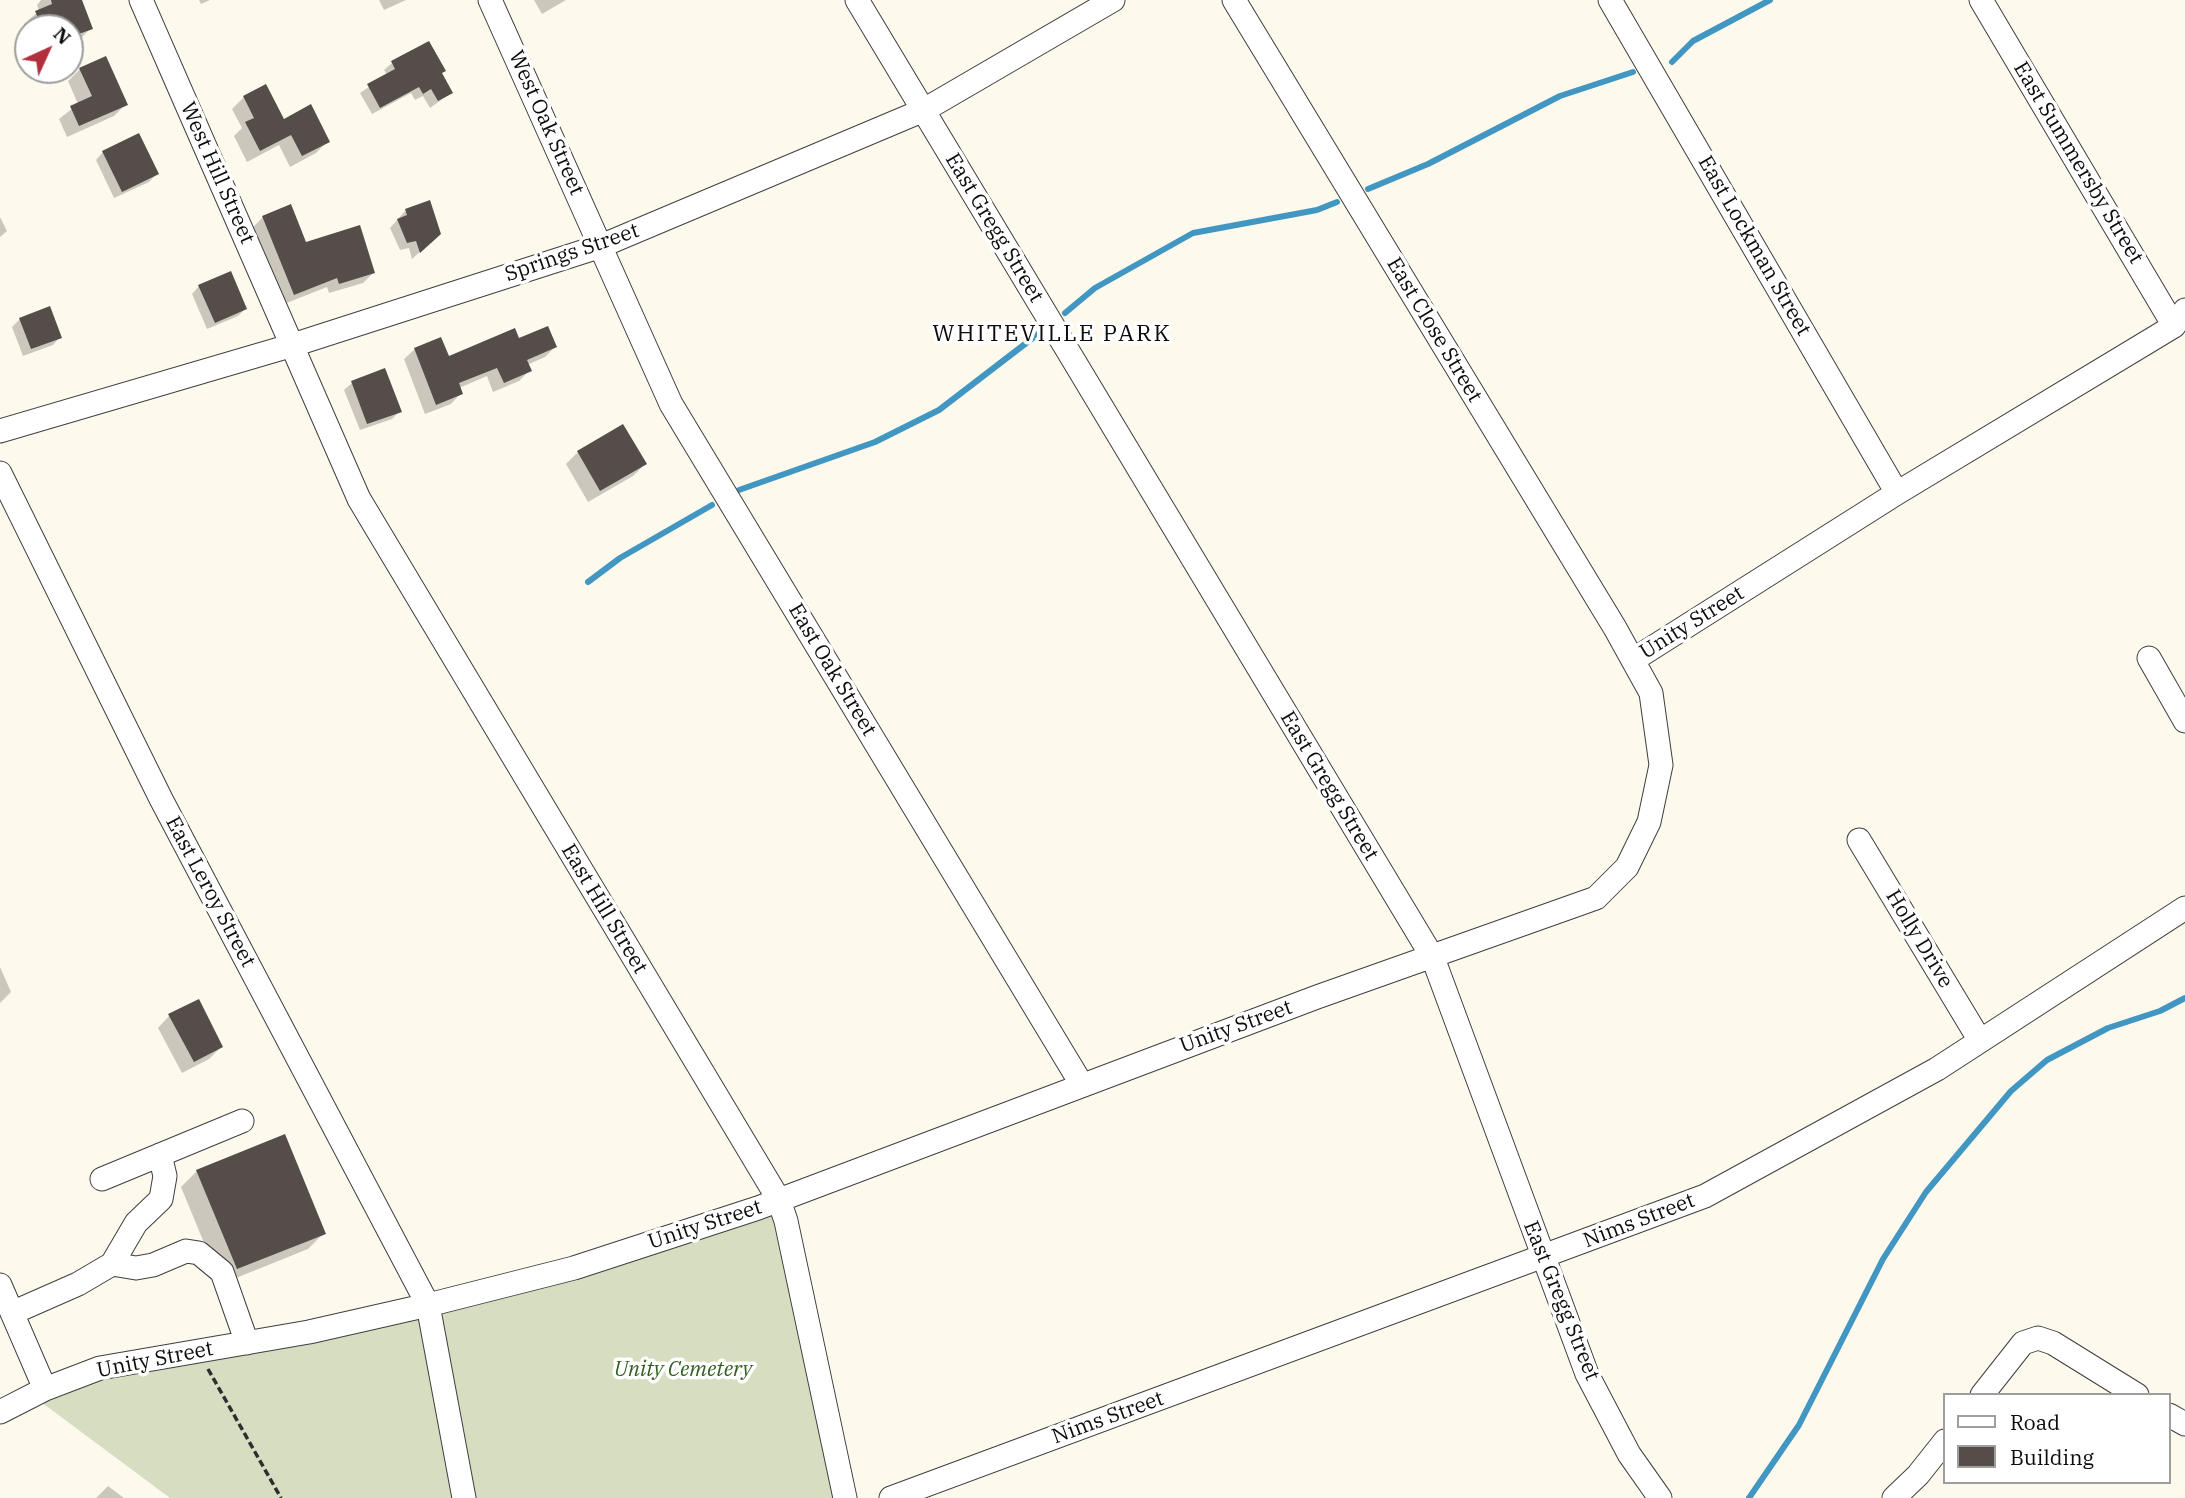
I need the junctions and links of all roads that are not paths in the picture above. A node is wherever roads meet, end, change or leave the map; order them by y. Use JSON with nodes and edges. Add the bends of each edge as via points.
{"nodes":[{"id":1,"x":141,"y":0,"type":"edge"},
{"id":2,"x":491,"y":0,"type":"edge"},
{"id":3,"x":857,"y":0,"type":"edge"},
{"id":4,"x":1113,"y":0,"type":"edge"},
{"id":5,"x":1234,"y":0,"type":"edge"},
{"id":6,"x":1610,"y":0,"type":"edge"},
{"id":7,"x":1981,"y":0,"type":"edge"},
{"id":8,"x":924,"y":110,"type":"junction"},
{"id":9,"x":601,"y":246,"type":"junction"},
{"id":10,"x":2179,"y":318,"type":"edge"},
{"id":11,"x":293,"y":345,"type":"junction"},
{"id":12,"x":0,"y":431,"type":"edge"},
{"id":13,"x":0,"y":474,"type":"edge"},
{"id":14,"x":1897,"y":494,"type":"junction"},
{"id":15,"x":2149,"y":658,"type":"dead end"},
{"id":16,"x":1633,"y":660,"type":"junction"},
{"id":17,"x":2185,"y":721,"type":"edge"},
{"id":18,"x":1859,"y":840,"type":"dead end"},
{"id":19,"x":2185,"y":908,"type":"edge"},
{"id":20,"x":1433,"y":958,"type":"junction"},
{"id":21,"x":1979,"y":1039,"type":"junction"},
{"id":22,"x":1082,"y":1085,"type":"junction"},
{"id":23,"x":242,"y":1121,"type":"dead end"},
{"id":24,"x":160,"y":1155,"type":"junction"},
{"id":25,"x":102,"y":1179,"type":"dead end"},
{"id":26,"x":779,"y":1200,"type":"junction"},
{"id":27,"x":1542,"y":1258,"type":"junction"},
{"id":28,"x":112,"y":1264,"type":"junction"},
{"id":29,"x":0,"y":1284,"type":"edge"},
{"id":30,"x":428,"y":1306,"type":"junction"},
{"id":31,"x":12,"y":1313,"type":"junction"},
{"id":32,"x":247,"y":1343,"type":"junction"},
{"id":33,"x":46,"y":1388,"type":"junction"},
{"id":34,"x":1984,"y":1393,"type":"edge"},
{"id":35,"x":2134,"y":1393,"type":"edge"},
{"id":36,"x":0,"y":1412,"type":"edge"},
{"id":37,"x":1944,"y":1442,"type":"edge"},
{"id":38,"x":464,"y":1498,"type":"edge"},
{"id":39,"x":845,"y":1498,"type":"edge"},
{"id":40,"x":891,"y":1498,"type":"edge"},
{"id":41,"x":1660,"y":1498,"type":"edge"},
{"id":42,"x":1894,"y":1498,"type":"edge"}],
"edges":[{"from":1,"to":11,"type":"street","name":"West Hill Street"},
{"from":2,"to":9,"type":"street","name":"West Oak Street"},
{"from":3,"to":8,"type":"street","name":"East Gregg Street"},
{"from":4,"to":8,"type":"street","name":"Springs Street"},
{"from":5,"to":16,"type":"street","name":"East Close Street"},
{"from":6,"to":14,"type":"street","name":"East Lockman Street"},
{"from":7,"to":10,"type":"street","name":"East Summersby Street"},
{"from":8,"to":9,"type":"street","name":"Springs Street"},
{"from":8,"to":20,"type":"street","name":"East Gregg Street"},
{"from":9,"to":11,"type":"street","name":"Springs Street"},
{"from":9,"to":22,"type":"street","name":"East Oak Street","via":[[671,404]]},
{"from":10,"to":14,"type":"street","name":"Unity Street"},
{"from":11,"to":12,"type":"street","name":"Springs Street"},
{"from":11,"to":26,"type":"street","name":"East Hill Street","via":[[359,499]]},
{"from":13,"to":30,"type":"street","name":"East Leroy Street","via":[[160,799]]},
{"from":14,"to":16,"type":"street","name":"Unity Street"},
{"from":15,"to":17,"type":"street"},
{"from":16,"to":20,"type":"street","name":"Unity Street","via":[[1651,693],[1661,765],[1650,822],[1627,867],[1596,898]]},
{"from":18,"to":21,"type":"street","name":"Holly Drive"},
{"from":19,"to":21,"type":"street","name":"Nims Street"},
{"from":20,"to":22,"type":"street","name":"Unity Street"},
{"from":20,"to":27,"type":"street","name":"East Gregg Street"},
{"from":21,"to":27,"type":"street","name":"Nims Street","via":[[1872,1107],[1705,1196]]},
{"from":22,"to":26,"type":"street","name":"Unity Street"},
{"from":23,"to":24,"type":"street"},
{"from":24,"to":25,"type":"street"},
{"from":24,"to":28,"type":"street","via":[[165,1176],[161,1199],[136,1223]]},
{"from":26,"to":30,"type":"street","name":"Unity Street","via":[[574,1268]]},
{"from":26,"to":39,"type":"street","name":"East Hill Street"},
{"from":27,"to":40,"type":"street","name":"Nims Street"},
{"from":27,"to":41,"type":"street","name":"East Gregg Street","via":[[1587,1374],[1629,1454]]},
{"from":28,"to":31,"type":"street"},
{"from":28,"to":32,"type":"street","via":[[136,1268],[186,1251],[199,1253],[222,1272]]},
{"from":29,"to":31,"type":"street"},
{"from":30,"to":32,"type":"street","name":"Unity Street"},
{"from":30,"to":38,"type":"street","name":"East Leroy Street"},
{"from":31,"to":33,"type":"street"},
{"from":32,"to":33,"type":"street","name":"Unity Street","via":[[100,1368]]},
{"from":33,"to":36,"type":"street","name":"Unity Street"},
{"from":34,"to":35,"type":"street","via":[[2023,1343],[2038,1338]]},
{"from":37,"to":42,"type":"street"}]}
